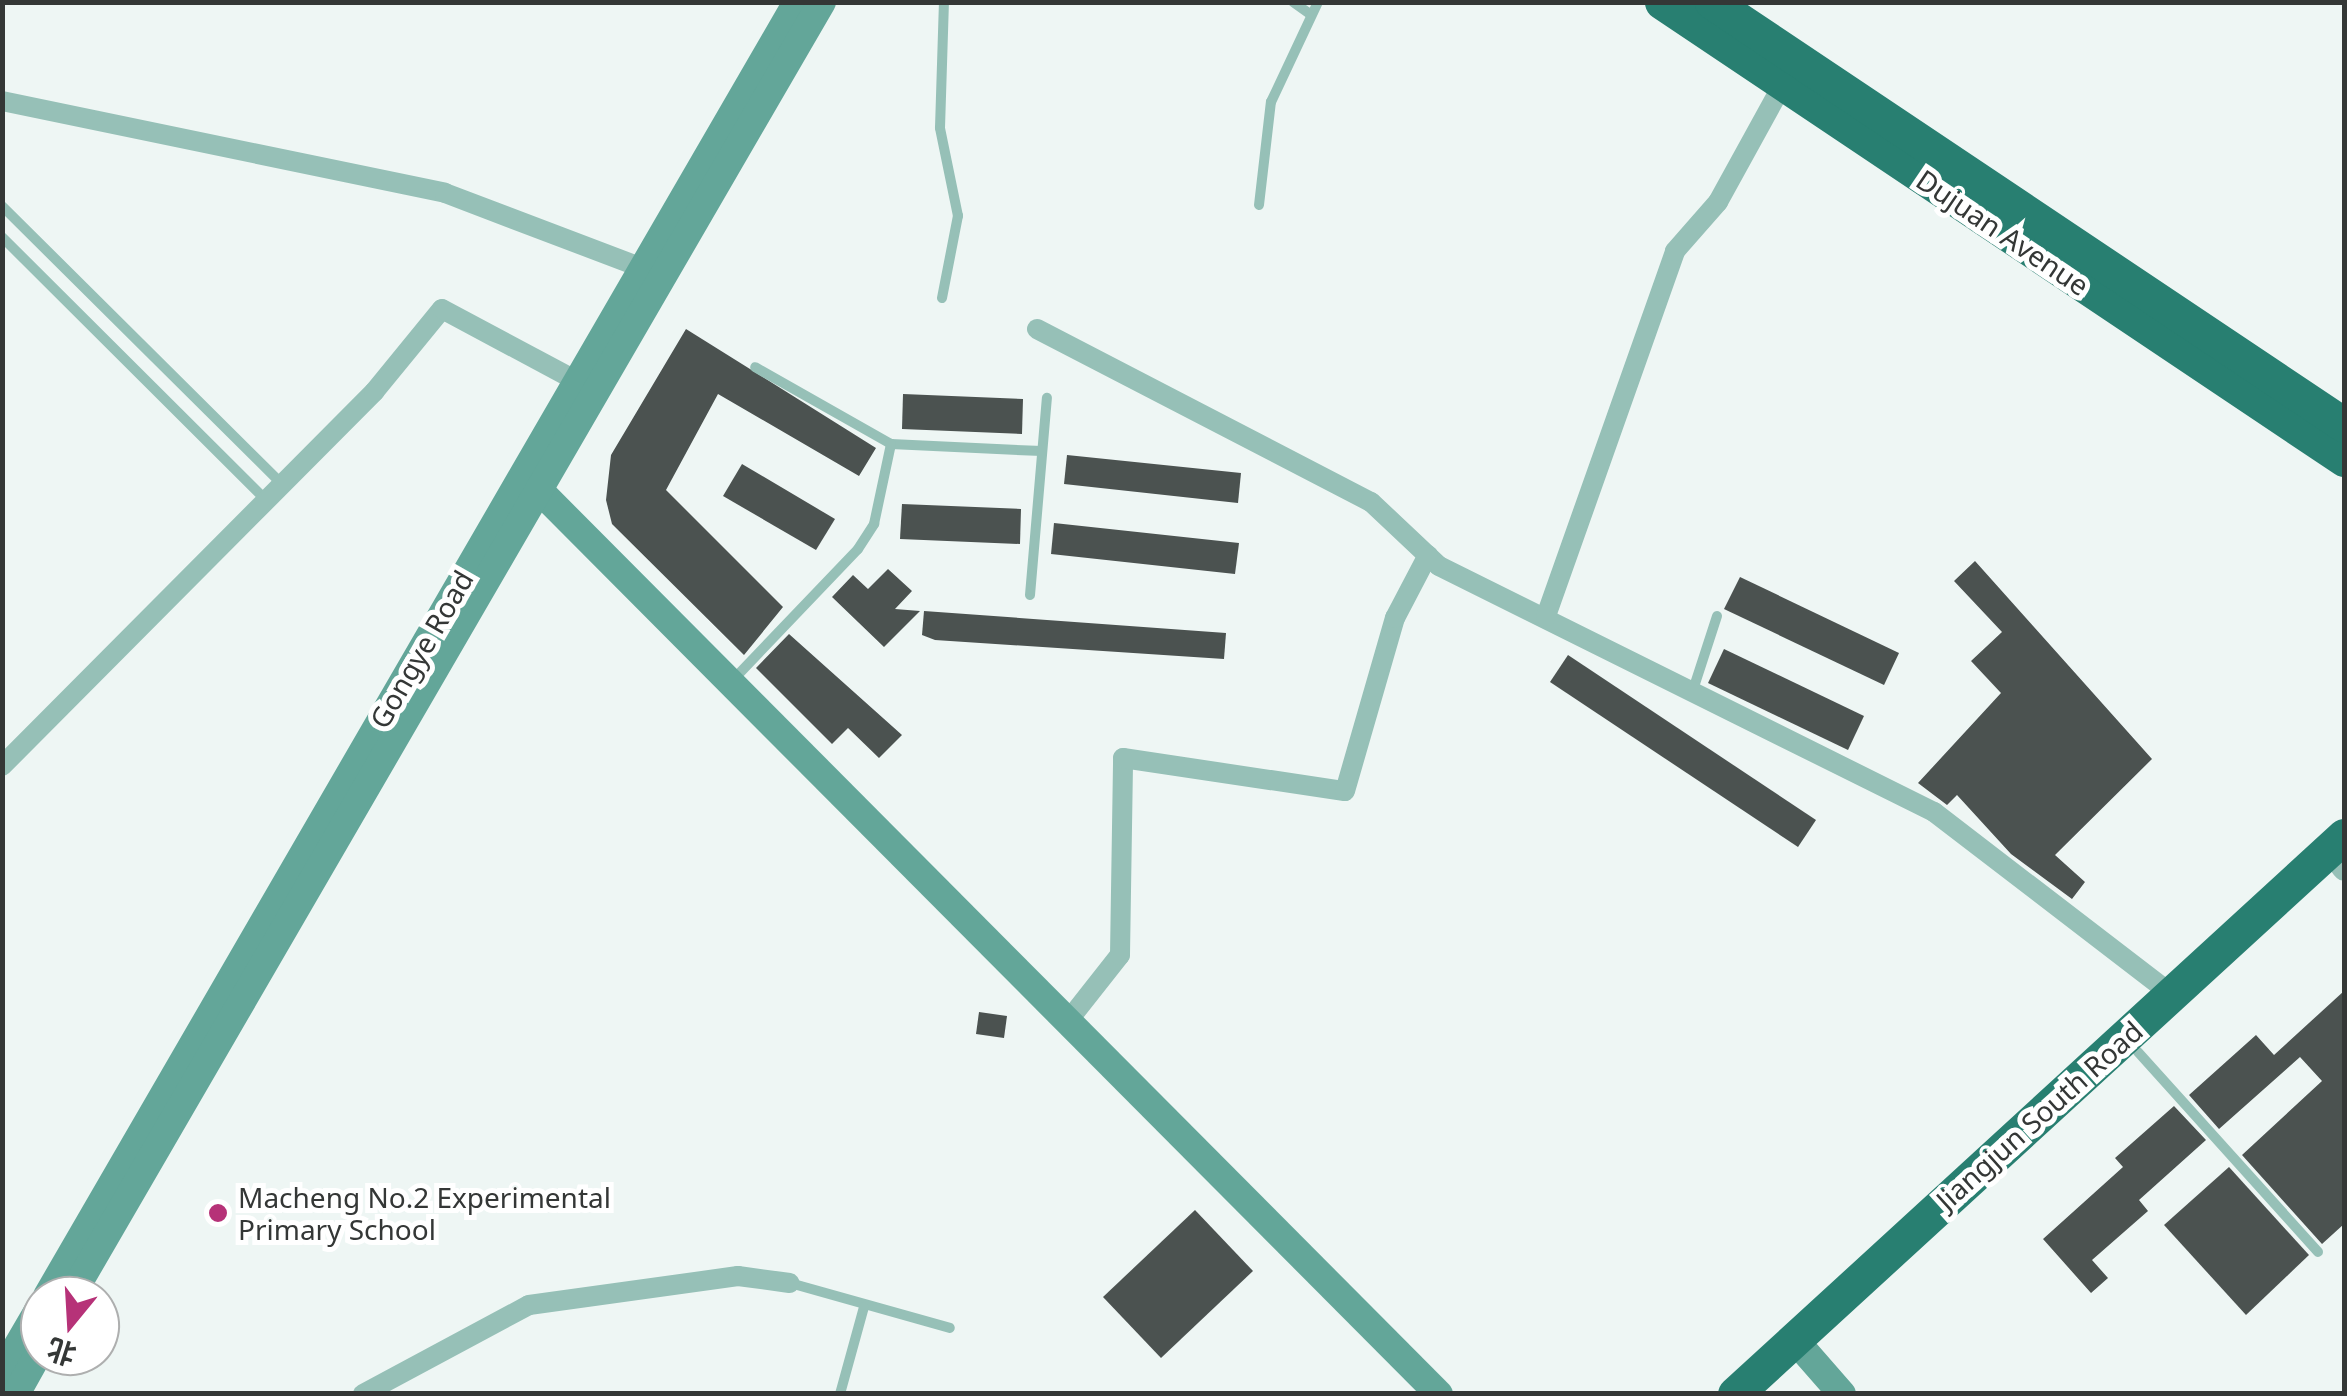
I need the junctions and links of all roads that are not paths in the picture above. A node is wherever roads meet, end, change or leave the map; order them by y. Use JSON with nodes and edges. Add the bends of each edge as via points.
{"nodes":[{"id":1,"x":798,"y":2,"type":"edge"},
{"id":2,"x":822,"y":2,"type":"edge"},
{"id":3,"x":944,"y":2,"type":"edge"},
{"id":4,"x":1293,"y":2,"type":"edge"},
{"id":5,"x":1318,"y":2,"type":"edge"},
{"id":6,"x":1662,"y":2,"type":"edge"},
{"id":7,"x":1712,"y":2,"type":"edge"},
{"id":8,"x":1310,"y":14,"type":"junction"},
{"id":9,"x":1783,"y":84,"type":"junction"},
{"id":10,"x":2,"y":101,"type":"edge"},
{"id":11,"x":1259,"y":205,"type":"dead end"},
{"id":12,"x":2,"y":206,"type":"edge"},
{"id":13,"x":2,"y":238,"type":"edge"},
{"id":14,"x":642,"y":268,"type":"junction"},
{"id":15,"x":942,"y":298,"type":"dead end"},
{"id":16,"x":1038,"y":329,"type":"dead end"},
{"id":17,"x":755,"y":367,"type":"dead end"},
{"id":18,"x":577,"y":380,"type":"junction"},
{"id":19,"x":1047,"y":398,"type":"dead end"},
{"id":20,"x":2344,"y":425,"type":"edge"},
{"id":21,"x":891,"y":444,"type":"junction"},
{"id":22,"x":1042,"y":451,"type":"junction"},
{"id":23,"x":2344,"y":459,"type":"edge"},
{"id":24,"x":531,"y":481,"type":"junction"},
{"id":25,"x":282,"y":484,"type":"junction"},
{"id":26,"x":266,"y":500,"type":"junction"},
{"id":27,"x":1428,"y":556,"type":"junction"},
{"id":28,"x":1030,"y":595,"type":"dead end"},
{"id":29,"x":1546,"y":616,"type":"junction"},
{"id":30,"x":1717,"y":616,"type":"dead end"},
{"id":31,"x":731,"y":682,"type":"junction"},
{"id":32,"x":1692,"y":694,"type":"junction"},
{"id":33,"x":2,"y":766,"type":"edge"},
{"id":34,"x":2344,"y":860,"type":"edge"},
{"id":35,"x":2172,"y":994,"type":"junction"},
{"id":36,"x":1068,"y":1020,"type":"junction"},
{"id":37,"x":2138,"y":1052,"type":"junction"},
{"id":38,"x":2318,"y":1252,"type":"dead end"},
{"id":39,"x":58,"y":1276,"type":"edge"},
{"id":40,"x":82,"y":1276,"type":"edge"},
{"id":41,"x":790,"y":1283,"type":"joint"},
{"id":42,"x":864,"y":1307,"type":"junction"},
{"id":43,"x":950,"y":1328,"type":"dead end"},
{"id":44,"x":20,"y":1341,"type":"edge"},
{"id":45,"x":1806,"y":1354,"type":"junction"},
{"id":46,"x":2,"y":1372,"type":"edge"},
{"id":47,"x":363,"y":1394,"type":"edge"},
{"id":48,"x":840,"y":1394,"type":"edge"},
{"id":49,"x":1439,"y":1394,"type":"edge"},
{"id":50,"x":1734,"y":1394,"type":"edge"},
{"id":51,"x":1764,"y":1394,"type":"edge"},
{"id":52,"x":1842,"y":1394,"type":"edge"}],
"edges":[{"from":1,"to":14,"type":"main road","name":"Gongye Road"},
{"from":2,"to":24,"type":"main road","name":"Gongye Road"},
{"from":3,"to":15,"type":"lane","via":[[940,128],[958,216]]},
{"from":4,"to":8,"type":"lane"},
{"from":5,"to":8,"type":"lane"},
{"from":6,"to":9,"type":"highway","name":"Dujuan Avenue"},
{"from":7,"to":20,"type":"highway","name":"Dujuan Avenue"},
{"from":8,"to":11,"type":"lane","via":[[1272,102]]},
{"from":9,"to":23,"type":"highway","name":"Dujuan Avenue"},
{"from":9,"to":29,"type":"street","via":[[1718,202],[1675,251]]},
{"from":10,"to":14,"type":"street","via":[[445,193]]},
{"from":12,"to":25,"type":"lane"},
{"from":13,"to":26,"type":"lane"},
{"from":14,"to":18,"type":"main road","name":"Gongye Road"},
{"from":16,"to":27,"type":"street","via":[[1371,502]]},
{"from":17,"to":21,"type":"lane"},
{"from":18,"to":24,"type":"main road","name":"Gongye Road"},
{"from":18,"to":25,"type":"street","via":[[442,308]]},
{"from":19,"to":22,"type":"lane"},
{"from":21,"to":22,"type":"lane"},
{"from":21,"to":31,"type":"lane","via":[[874,524],[858,549]]},
{"from":22,"to":28,"type":"lane"},
{"from":24,"to":31,"type":"main road"},
{"from":24,"to":39,"type":"main road","name":"Gongye Road"},
{"from":24,"to":40,"type":"main road","name":"Gongye Road"},
{"from":25,"to":26,"type":"street"},
{"from":26,"to":33,"type":"street"},
{"from":27,"to":29,"type":"street"},
{"from":27,"to":36,"type":"street","via":[[1395,618],[1346,791],[1123,758],[1120,955]]},
{"from":29,"to":32,"type":"street"},
{"from":30,"to":32,"type":"lane"},
{"from":31,"to":36,"type":"main road"},
{"from":32,"to":35,"type":"street","via":[[1934,812]]},
{"from":34,"to":35,"type":"highway","name":"Jiangjun South Road"},
{"from":34,"to":37,"type":"highway","name":"Jiangjun South Road"},
{"from":35,"to":50,"type":"highway","name":"Jiangjun South Road"},
{"from":36,"to":49,"type":"main road"},
{"from":37,"to":38,"type":"lane"},
{"from":37,"to":45,"type":"highway","name":"Jiangjun South Road"},
{"from":41,"to":42,"type":"lane"},
{"from":41,"to":47,"type":"street","via":[[738,1276],[529,1305]]},
{"from":42,"to":43,"type":"lane"},
{"from":42,"to":48,"type":"lane"},
{"from":44,"to":46,"type":"main road"},
{"from":45,"to":51,"type":"highway","name":"Jiangjun South Road"},
{"from":45,"to":52,"type":"main road"}]}
